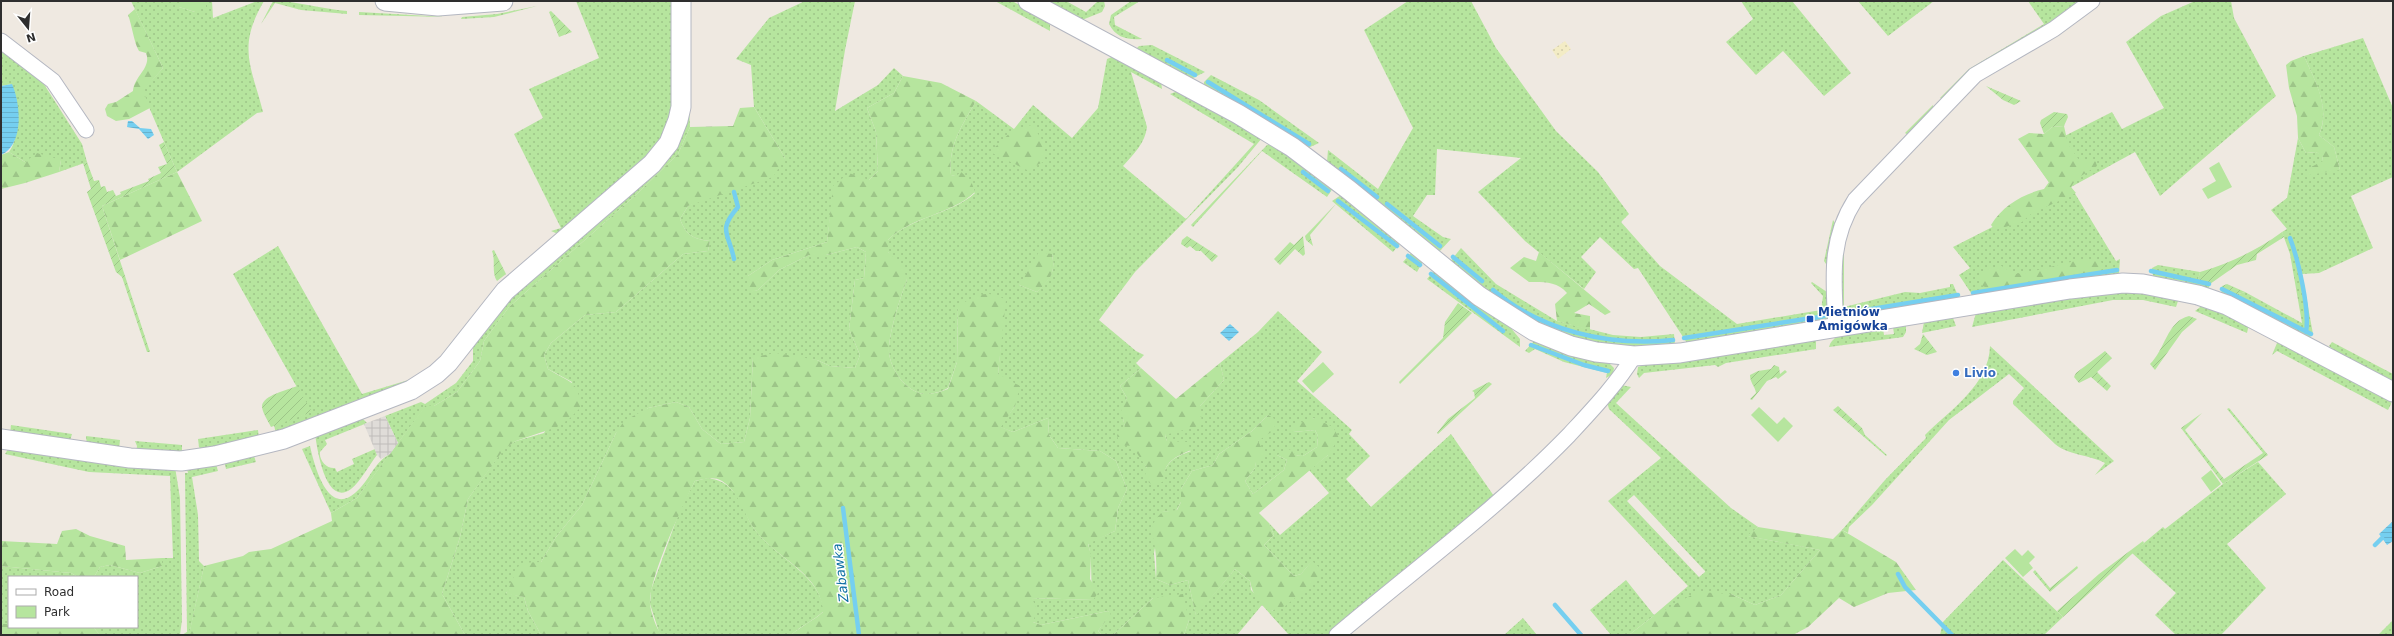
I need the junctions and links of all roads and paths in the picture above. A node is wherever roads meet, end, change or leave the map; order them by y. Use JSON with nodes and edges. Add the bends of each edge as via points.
{"nodes":[{"id":1,"x":385,"y":1,"type":"edge"},
{"id":2,"x":504,"y":1,"type":"edge"},
{"id":3,"x":681,"y":1,"type":"edge"},
{"id":4,"x":1028,"y":1,"type":"edge"},
{"id":5,"x":2092,"y":1,"type":"edge"},
{"id":6,"x":1,"y":41,"type":"edge"},
{"id":7,"x":86,"y":130,"type":"dead end"},
{"id":8,"x":1836,"y":328,"type":"junction"},
{"id":9,"x":1634,"y":356,"type":"junction"},
{"id":10,"x":2393,"y":392,"type":"edge"},
{"id":11,"x":1,"y":439,"type":"edge"},
{"id":12,"x":1337,"y":635,"type":"edge"}],
"edges":[{"from":1,"to":2,"type":"street","via":[[438,6]]},
{"from":3,"to":11,"type":"street","via":[[681,107],[669,143],[640,175],[505,291],[448,362],[425,383],[379,404],[284,439],[222,455],[181,461],[130,458]]},
{"from":4,"to":9,"type":"street","via":[[1238,114],[1292,147],[1479,296],[1520,323],[1571,346],[1596,352]]},
{"from":5,"to":8,"type":"street","via":[[2054,29],[1975,75],[1855,200],[1845,215],[1835,246]]},
{"from":6,"to":7,"type":"street","via":[[53,82]]},
{"from":8,"to":9,"type":"street","via":[[1680,353]]},
{"from":8,"to":10,"type":"street","via":[[2076,288],[2123,283],[2143,284],[2190,292],[2227,305]]},
{"from":9,"to":12,"type":"street","via":[[1623,375],[1597,405],[1522,481]]}]}
